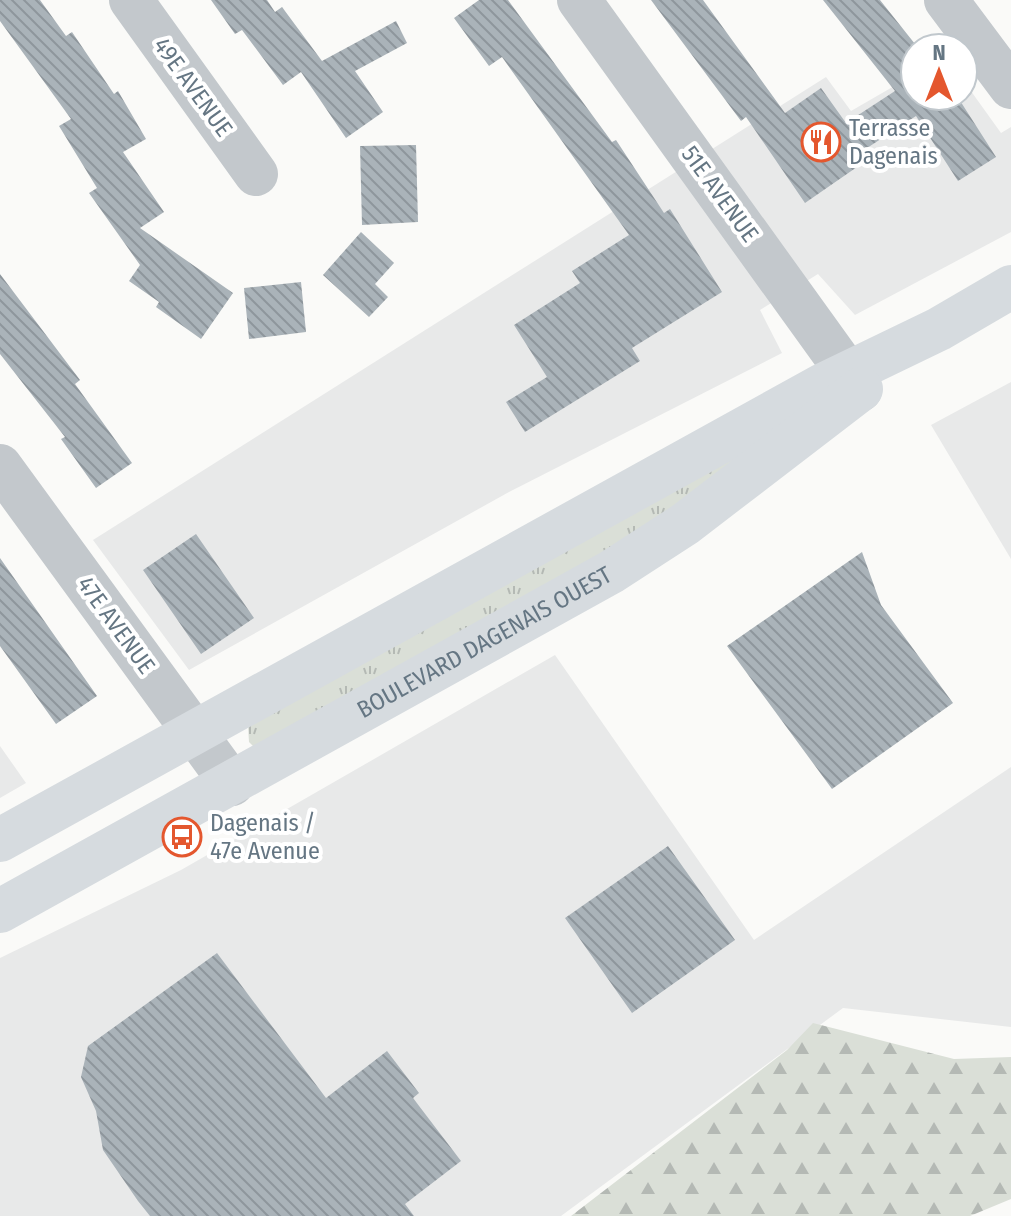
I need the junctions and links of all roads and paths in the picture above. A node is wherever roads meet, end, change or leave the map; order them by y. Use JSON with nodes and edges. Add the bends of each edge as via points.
{"nodes":[{"id":1,"x":131,"y":0,"type":"edge"},
{"id":2,"x":579,"y":0,"type":"edge"},
{"id":3,"x":946,"y":0,"type":"edge"},
{"id":4,"x":1011,"y":87,"type":"edge"},
{"id":5,"x":256,"y":174,"type":"dead end"},
{"id":6,"x":1011,"y":287,"type":"edge"},
{"id":7,"x":854,"y":381,"type":"junction"},
{"id":8,"x":0,"y":466,"type":"edge"},
{"id":9,"x":194,"y":732,"type":"junction"},
{"id":10,"x":232,"y":784,"type":"junction"},
{"id":11,"x":0,"y":840,"type":"edge"},
{"id":12,"x":0,"y":911,"type":"edge"}],
"edges":[{"from":1,"to":5,"type":"street","name":"49E AVENUE"},
{"from":2,"to":7,"type":"street","name":"51E AVENUE"},
{"from":3,"to":4,"type":"street"},
{"from":6,"to":7,"type":"main road","name":"BOULEVARD DAGENAIS OUEST"},
{"from":7,"to":9,"type":"main road","name":"BOULEVARD DAGENAIS OUEST"},
{"from":7,"to":10,"type":"main road","name":"BOULEVARD DAGENAIS OUEST","via":[[645,551]]},
{"from":8,"to":9,"type":"street","name":"47E AVENUE"},
{"from":9,"to":10,"type":"street","name":"47E AVENUE"},
{"from":9,"to":11,"type":"main road","name":"BOULEVARD DAGENAIS OUEST"},
{"from":10,"to":12,"type":"main road","name":"BOULEVARD DAGENAIS OUEST"}]}
